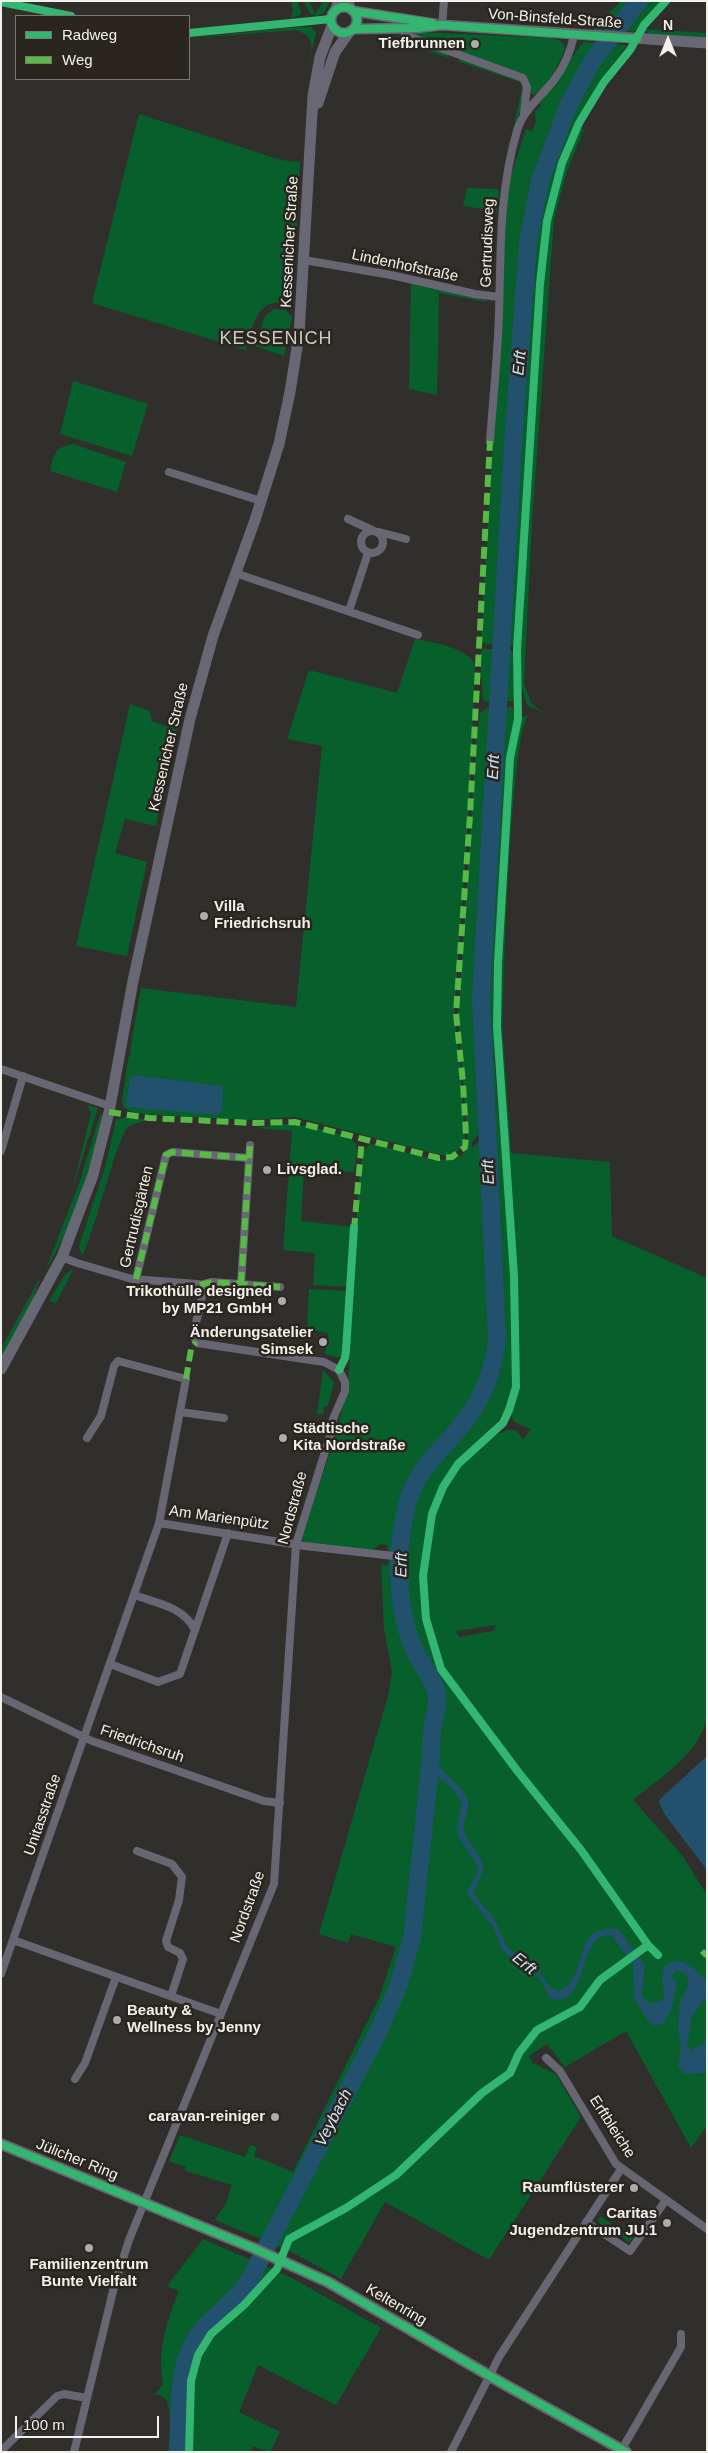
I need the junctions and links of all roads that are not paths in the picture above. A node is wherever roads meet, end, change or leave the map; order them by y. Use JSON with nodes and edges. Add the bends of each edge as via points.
{"nodes":[{"id":1,"x":444,"y":1,"type":"edge"},
{"id":2,"x":337,"y":6,"type":"edge"},
{"id":3,"x":351,"y":7,"type":"edge"},
{"id":4,"x":402,"y":23,"type":"junction"},
{"id":5,"x":442,"y":25,"type":"junction"},
{"id":6,"x":332,"y":26,"type":"junction"},
{"id":7,"x":352,"y":30,"type":"junction"},
{"id":8,"x":574,"y":35,"type":"junction"},
{"id":9,"x":707,"y":43,"type":"edge"},
{"id":10,"x":523,"y":115,"type":"junction"},
{"id":11,"x":313,"y":119,"type":"junction"},
{"id":12,"x":304,"y":260,"type":"junction"},
{"id":13,"x":500,"y":297,"type":"junction"},
{"id":14,"x":490,"y":441,"type":"dead end"},
{"id":15,"x":169,"y":472,"type":"dead end"},
{"id":16,"x":261,"y":500,"type":"junction"},
{"id":17,"x":348,"y":519,"type":"dead end"},
{"id":18,"x":375,"y":531,"type":"junction"},
{"id":19,"x":406,"y":538,"type":"dead end"},
{"id":20,"x":368,"y":553,"type":"junction"},
{"id":21,"x":235,"y":573,"type":"junction"},
{"id":22,"x":349,"y":611,"type":"junction"},
{"id":23,"x":418,"y":635,"type":"dead end"},
{"id":24,"x":1,"y":1069,"type":"edge"},
{"id":25,"x":23,"y":1076,"type":"junction"},
{"id":26,"x":110,"y":1106,"type":"junction"},
{"id":27,"x":250,"y":1145,"type":"dead end"},
{"id":28,"x":1,"y":1151,"type":"edge"},
{"id":29,"x":249,"y":1158,"type":"junction"},
{"id":30,"x":62,"y":1257,"type":"junction"},
{"id":31,"x":136,"y":1279,"type":"junction"},
{"id":32,"x":241,"y":1284,"type":"junction"},
{"id":33,"x":200,"y":1285,"type":"junction"},
{"id":34,"x":280,"y":1287,"type":"dead end"},
{"id":35,"x":1,"y":1369,"type":"edge"},
{"id":36,"x":180,"y":1412,"type":"junction"},
{"id":37,"x":224,"y":1418,"type":"dead end"},
{"id":38,"x":87,"y":1438,"type":"dead end"},
{"id":39,"x":159,"y":1523,"type":"junction"},
{"id":40,"x":228,"y":1533,"type":"junction"},
{"id":41,"x":296,"y":1544,"type":"junction"},
{"id":42,"x":394,"y":1556,"type":"dead end"},
{"id":43,"x":134,"y":1595,"type":"junction"},
{"id":44,"x":195,"y":1630,"type":"junction"},
{"id":45,"x":110,"y":1664,"type":"junction"},
{"id":46,"x":1,"y":1697,"type":"edge"},
{"id":47,"x":84,"y":1738,"type":"junction"},
{"id":48,"x":280,"y":1803,"type":"junction"},
{"id":49,"x":137,"y":1851,"type":"dead end"},
{"id":50,"x":13,"y":1940,"type":"junction"},
{"id":51,"x":1,"y":1974,"type":"edge"},
{"id":52,"x":116,"y":1977,"type":"junction"},
{"id":53,"x":171,"y":1996,"type":"junction"},
{"id":54,"x":221,"y":2014,"type":"junction"},
{"id":55,"x":546,"y":2058,"type":"dead end"},
{"id":56,"x":75,"y":2080,"type":"dead end"},
{"id":57,"x":1,"y":2144,"type":"edge"},
{"id":58,"x":621,"y":2169,"type":"junction"},
{"id":59,"x":666,"y":2200,"type":"junction"},
{"id":60,"x":143,"y":2202,"type":"junction"},
{"id":61,"x":586,"y":2222,"type":"junction"},
{"id":62,"x":707,"y":2229,"type":"edge"},
{"id":63,"x":682,"y":2334,"type":"dead end"},
{"id":64,"x":488,"y":2376,"type":"junction"},
{"id":65,"x":87,"y":2398,"type":"junction"},
{"id":66,"x":624,"y":2450,"type":"edge"},
{"id":67,"x":1,"y":2451,"type":"edge"},
{"id":68,"x":74,"y":2452,"type":"edge"},
{"id":69,"x":451,"y":2452,"type":"edge"}],
"edges":[{"from":1,"to":5,"type":"street"},
{"from":2,"to":3,"type":"main road"},
{"from":2,"to":6,"type":"main road","via":[[331,17]]},
{"from":3,"to":4,"type":"main road","name":"Von-Binsfeld-Straße"},
{"from":3,"to":7,"type":"main road","via":[[356,19]]},
{"from":4,"to":5,"type":"main road","name":"Von-Binsfeld-Straße"},
{"from":4,"to":7,"type":"main road","name":"Von-Binsfeld-Straße"},
{"from":4,"to":10,"type":"street","via":[[405,35],[523,78],[527,87]]},
{"from":5,"to":8,"type":"main road","name":"Von-Binsfeld-Straße"},
{"from":6,"to":7,"type":"main road","via":[[340,32]]},
{"from":6,"to":11,"type":"main road","via":[[318,63]]},
{"from":7,"to":11,"type":"main road","via":[[335,52]]},
{"from":8,"to":9,"type":"main road","name":"Von-Binsfeld-Straße"},
{"from":8,"to":10,"type":"street","name":"Gertrudisweg","via":[[556,78]]},
{"from":10,"to":13,"type":"street","name":"Gertrudisweg","via":[[502,202]]},
{"from":11,"to":12,"type":"main road","name":"Kessenicher Straße"},
{"from":12,"to":13,"type":"street","name":"Lindenhofstraße"},
{"from":12,"to":16,"type":"main road","name":"Kessenicher Straße","via":[[299,335],[290,392],[279,444]]},
{"from":13,"to":14,"type":"street","name":"Gertrudisweg"},
{"from":15,"to":16,"type":"street"},
{"from":16,"to":21,"type":"main road","name":"Kessenicher Straße"},
{"from":17,"to":18,"type":"street"},
{"from":18,"to":19,"type":"street"},
{"from":18,"to":20,"type":"street","via":[[365,534],[362,544]]},
{"from":18,"to":20,"type":"street","via":[[383,539],[381,548],[377,553]]},
{"from":20,"to":22,"type":"street"},
{"from":21,"to":22,"type":"street"},
{"from":21,"to":26,"type":"main road","name":"Kessenicher Straße","via":[[208,652],[184,742]]},
{"from":22,"to":23,"type":"street"},
{"from":24,"to":25,"type":"street"},
{"from":25,"to":26,"type":"street"},
{"from":25,"to":28,"type":"street"},
{"from":26,"to":30,"type":"main road","name":"Kessenicher Straße","via":[[93,1175]]},
{"from":27,"to":29,"type":"street"},
{"from":29,"to":31,"type":"street","name":"Gertrudisgärten","via":[[172,1152],[166,1155]]},
{"from":29,"to":32,"type":"street"},
{"from":30,"to":31,"type":"street"},
{"from":30,"to":35,"type":"main road","name":"Kessenicher Straße"},
{"from":31,"to":33,"type":"street"},
{"from":32,"to":33,"type":"street","via":[[212,1282]]},
{"from":32,"to":34,"type":"street"},
{"from":33,"to":41,"type":"street","name":"Nordstraße","via":[[202,1292],[194,1338],[197,1344],[324,1362],[338,1370],[345,1382],[345,1391],[333,1419]]},
{"from":36,"to":37,"type":"street"},
{"from":36,"to":38,"type":"street","name":"Unitasstraße","via":[[186,1379],[118,1361],[100,1416]]},
{"from":36,"to":39,"type":"street","name":"Unitasstraße"},
{"from":39,"to":40,"type":"street","name":"Am Marienpütz"},
{"from":39,"to":43,"type":"street","name":"Unitasstraße"},
{"from":40,"to":41,"type":"street","name":"Am Marienpütz"},
{"from":40,"to":44,"type":"street"},
{"from":41,"to":42,"type":"street","name":"Am Marienpütz"},
{"from":41,"to":48,"type":"street","name":"Nordstraße"},
{"from":43,"to":44,"type":"street","via":[[181,1612]]},
{"from":43,"to":45,"type":"street","name":"Unitasstraße"},
{"from":44,"to":45,"type":"street","via":[[180,1674],[170,1679],[158,1682]]},
{"from":45,"to":47,"type":"street","name":"Unitasstraße"},
{"from":46,"to":47,"type":"street","name":"Friedrichsruh"},
{"from":47,"to":48,"type":"street","name":"Friedrichsruh","via":[[264,1801]]},
{"from":47,"to":50,"type":"street","name":"Unitasstraße"},
{"from":48,"to":54,"type":"street","name":"Nordstraße","via":[[274,1884]]},
{"from":49,"to":53,"type":"street","via":[[172,1864],[182,1877],[180,1900],[166,1941],[168,1947],[180,1953],[183,1959]]},
{"from":50,"to":51,"type":"street","name":"Unitasstraße"},
{"from":50,"to":52,"type":"street"},
{"from":52,"to":53,"type":"street"},
{"from":52,"to":56,"type":"street","via":[[85,2064]]},
{"from":53,"to":54,"type":"street"},
{"from":54,"to":60,"type":"street","name":"Nordstraße"},
{"from":55,"to":58,"type":"street","name":"Erftbleiche","via":[[560,2071]]},
{"from":57,"to":60,"type":"main road","name":"Jülicher Ring"},
{"from":58,"to":59,"type":"street","name":"Erftbleiche"},
{"from":58,"to":61,"type":"street"},
{"from":59,"to":61,"type":"street","via":[[630,2251]]},
{"from":59,"to":62,"type":"street","name":"Erftbleiche"},
{"from":60,"to":64,"type":"main road","name":"Keltenring","via":[[276,2258],[346,2292]]},
{"from":60,"to":65,"type":"street","name":"Nordstraße","via":[[114,2287]]},
{"from":61,"to":64,"type":"street"},
{"from":63,"to":66,"type":"street","name":"Keltenring","via":[[681,2346]]},
{"from":64,"to":66,"type":"main road","name":"Keltenring"},
{"from":64,"to":69,"type":"street"},
{"from":65,"to":67,"type":"street","via":[[57,2396]]},
{"from":65,"to":68,"type":"street","name":"Nordstraße"}]}
